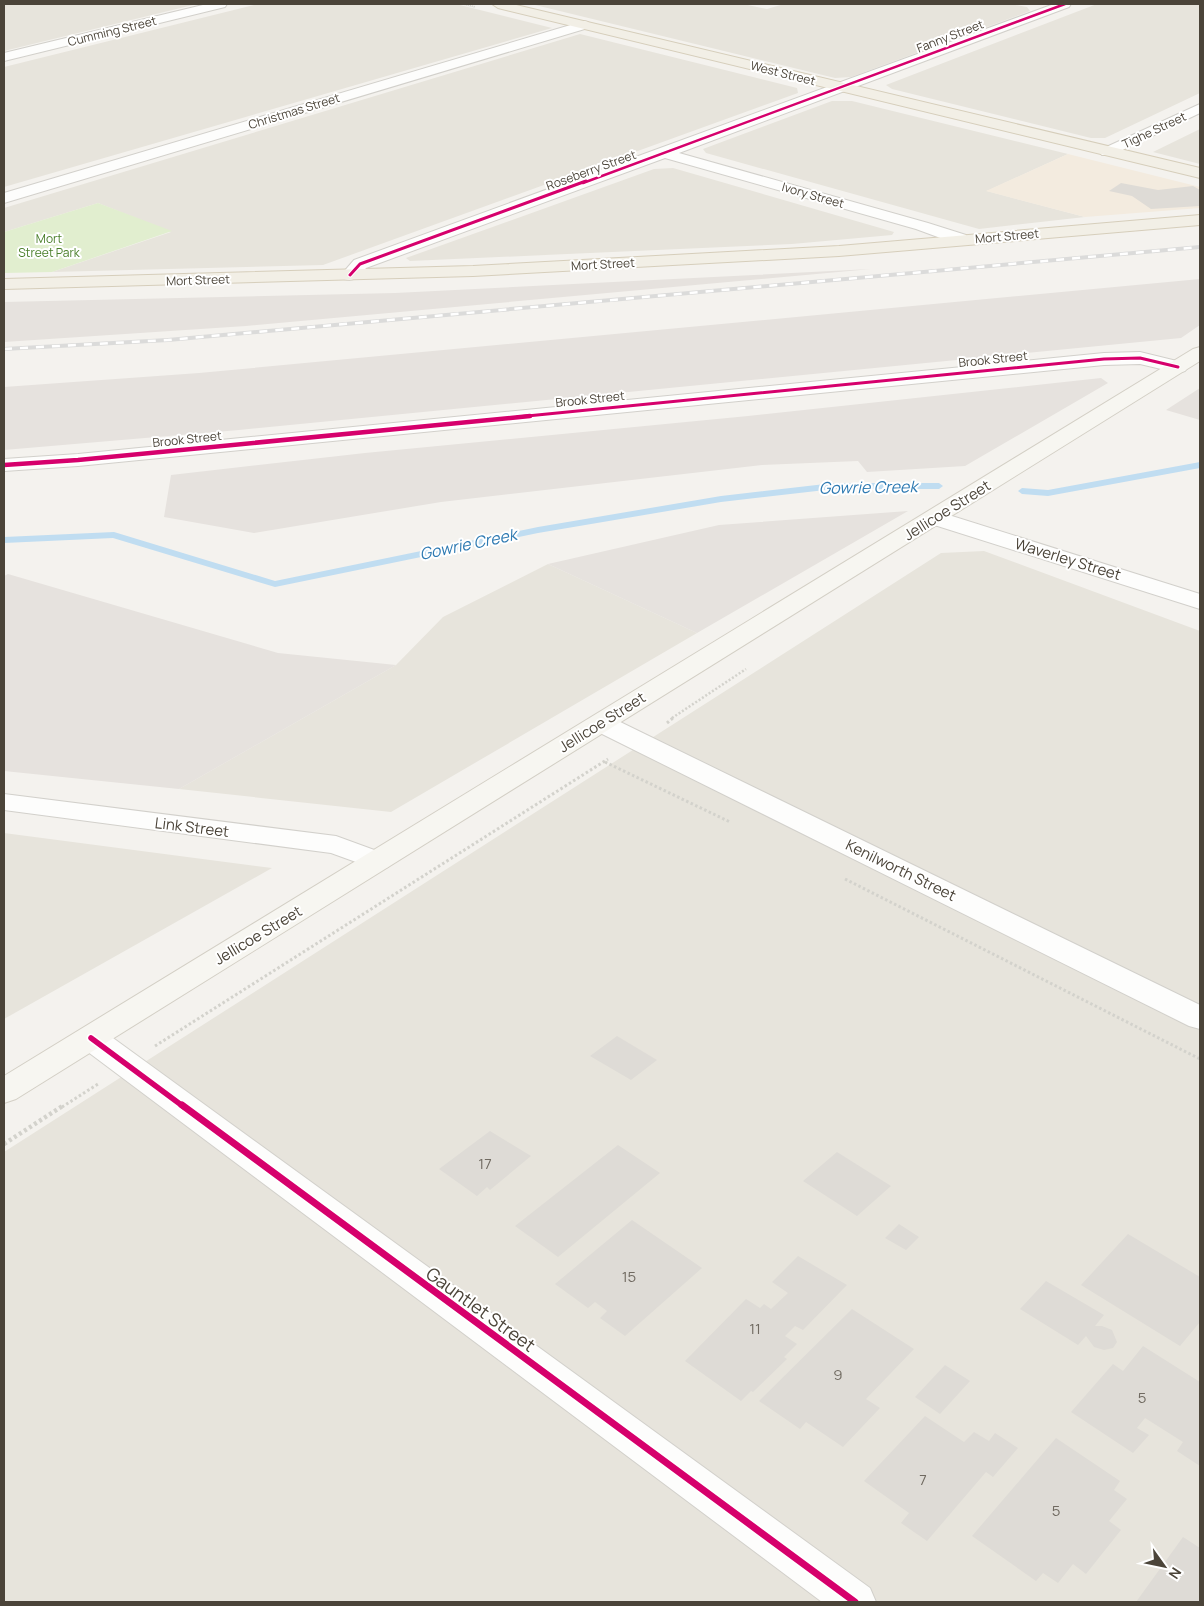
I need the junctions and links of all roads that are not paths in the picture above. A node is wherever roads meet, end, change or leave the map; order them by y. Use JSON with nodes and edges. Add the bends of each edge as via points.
{"nodes":[{"id":1,"x":221,"y":4,"type":"edge"},
{"id":2,"x":498,"y":4,"type":"edge"},
{"id":3,"x":1037,"y":4,"type":"edge"},
{"id":4,"x":1060,"y":6,"type":"edge"},
{"id":5,"x":584,"y":25,"type":"junction"},
{"id":6,"x":4,"y":57,"type":"edge"},
{"id":7,"x":842,"y":88,"type":"junction"},
{"id":8,"x":1200,"y":108,"type":"edge"},
{"id":9,"x":1107,"y":152,"type":"junction"},
{"id":10,"x":664,"y":154,"type":"junction"},
{"id":11,"x":1198,"y":173,"type":"edge"},
{"id":12,"x":4,"y":198,"type":"edge"},
{"id":13,"x":1200,"y":220,"type":"edge"},
{"id":14,"x":960,"y":239,"type":"junction"},
{"id":15,"x":350,"y":275,"type":"junction"},
{"id":16,"x":4,"y":284,"type":"edge"},
{"id":17,"x":1200,"y":353,"type":"edge"},
{"id":18,"x":1178,"y":367,"type":"junction"},
{"id":19,"x":4,"y":465,"type":"edge"},
{"id":20,"x":944,"y":512,"type":"junction"},
{"id":21,"x":1200,"y":602,"type":"edge"},
{"id":22,"x":601,"y":723,"type":"junction"},
{"id":23,"x":4,"y":802,"type":"edge"},
{"id":24,"x":378,"y":861,"type":"junction"},
{"id":25,"x":1200,"y":1018,"type":"edge"},
{"id":26,"x":90,"y":1038,"type":"junction"},
{"id":27,"x":4,"y":1091,"type":"edge"},
{"id":28,"x":854,"y":1602,"type":"edge"}],
"edges":[{"from":1,"to":6,"type":"street","name":"Cumming Street"},
{"from":2,"to":5,"type":"main road","name":"West Street"},
{"from":3,"to":4,"type":"street"},
{"from":4,"to":7,"type":"street","name":"Fanny Street"},
{"from":5,"to":7,"type":"main road","name":"West Street"},
{"from":5,"to":12,"type":"street","name":"Christmas Street"},
{"from":7,"to":9,"type":"main road","name":"West Street"},
{"from":7,"to":10,"type":"street","name":"Roseberry Street"},
{"from":8,"to":9,"type":"street","name":"Tighe Street"},
{"from":9,"to":11,"type":"main road","name":"West Street"},
{"from":10,"to":14,"type":"street","name":"Ivory Street"},
{"from":10,"to":15,"type":"street","name":"Roseberry Street","via":[[360,264]]},
{"from":13,"to":14,"type":"main road","name":"Mort Street"},
{"from":14,"to":15,"type":"main road","name":"Mort Street","via":[[839,251]]},
{"from":15,"to":16,"type":"main road","name":"Mort Street"},
{"from":17,"to":18,"type":"main road","name":"Jellicoe Street"},
{"from":18,"to":19,"type":"street","name":"Brook Street","via":[[1140,358],[1104,358]]},
{"from":18,"to":20,"type":"main road","name":"Jellicoe Street"},
{"from":20,"to":21,"type":"street","name":"Waverley Street"},
{"from":20,"to":22,"type":"main road","name":"Jellicoe Street"},
{"from":22,"to":24,"type":"main road","name":"Jellicoe Street"},
{"from":22,"to":25,"type":"street","name":"Kenilworth Street"},
{"from":23,"to":24,"type":"street","name":"Link Street","via":[[336,846]]},
{"from":24,"to":26,"type":"main road","name":"Jellicoe Street"},
{"from":26,"to":27,"type":"main road","name":"Jellicoe Street"},
{"from":26,"to":28,"type":"street","name":"Gauntlet Street"}]}
